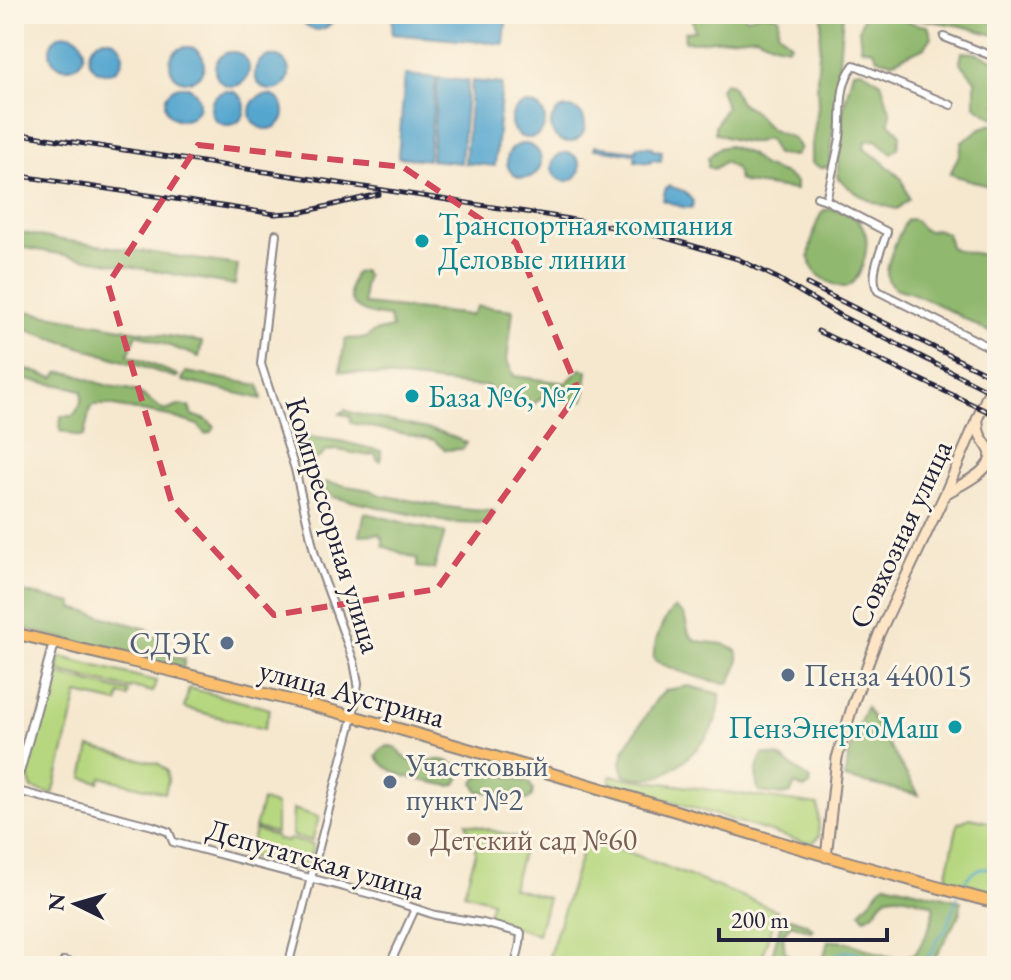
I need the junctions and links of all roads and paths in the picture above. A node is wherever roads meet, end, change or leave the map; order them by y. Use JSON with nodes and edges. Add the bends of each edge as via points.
{"nodes":[{"id":1,"x":944,"y":37,"type":"dead end"},
{"id":2,"x":997,"y":58,"type":"edge"},
{"id":3,"x":951,"y":105,"type":"dead end"},
{"id":4,"x":817,"y":197,"type":"dead end"},
{"id":5,"x":826,"y":200,"type":"junction"},
{"id":6,"x":276,"y":234,"type":"dead end"},
{"id":7,"x":997,"y":351,"type":"edge"},
{"id":8,"x":997,"y":373,"type":"edge"},
{"id":9,"x":978,"y":419,"type":"junction"},
{"id":10,"x":986,"y":445,"type":"junction"},
{"id":11,"x":966,"y":447,"type":"junction"},
{"id":12,"x":945,"y":494,"type":"junction"},
{"id":13,"x":14,"y":633,"type":"edge"},
{"id":14,"x":54,"y":643,"type":"junction"},
{"id":15,"x":353,"y":717,"type":"junction"},
{"id":16,"x":14,"y":781,"type":"edge"},
{"id":17,"x":14,"y":790,"type":"edge"},
{"id":18,"x":826,"y":857,"type":"junction"},
{"id":19,"x":311,"y":879,"type":"junction"},
{"id":20,"x":997,"y":903,"type":"edge"},
{"id":21,"x":415,"y":909,"type":"junction"},
{"id":22,"x":64,"y":961,"type":"dead end"},
{"id":23,"x":84,"y":966,"type":"edge"},
{"id":24,"x":288,"y":966,"type":"edge"},
{"id":25,"x":389,"y":966,"type":"edge"},
{"id":26,"x":515,"y":966,"type":"edge"}],
"edges":[{"from":1,"to":2,"type":"street"},
{"from":3,"to":5,"type":"street","via":[[854,65],[842,95]]},
{"from":4,"to":5,"type":"street"},
{"from":5,"to":7,"type":"street","via":[[887,232],[874,274],[878,291]]},
{"from":6,"to":15,"type":"street","name":"Компрессорная улица","via":[[261,364],[295,469],[315,555],[354,662],[358,683]]},
{"from":8,"to":9,"type":"main road","name":"Совхозная улица"},
{"from":9,"to":10,"type":"main road","via":[[978,433]]},
{"from":9,"to":11,"type":"main road","name":"Совхозная улица"},
{"from":10,"to":11,"type":"main road"},
{"from":10,"to":12,"type":"main road","via":[[988,465]]},
{"from":11,"to":12,"type":"main road","name":"Совхозная улица"},
{"from":12,"to":18,"type":"main road","name":"Совхозная улица","via":[[879,634],[854,701],[837,758]]},
{"from":13,"to":14,"type":"main road","name":"улица Аустрина"},
{"from":14,"to":15,"type":"main road","name":"улица Аустрина"},
{"from":14,"to":16,"type":"street"},
{"from":15,"to":18,"type":"main road","name":"улица Аустрина"},
{"from":15,"to":19,"type":"street","name":"Компрессорная улица"},
{"from":17,"to":19,"type":"street","name":"Депутатская улица","via":[[153,826],[169,832],[173,842]]},
{"from":18,"to":20,"type":"main road","name":"улица Аустрина"},
{"from":19,"to":21,"type":"street","name":"Депутатская улица"},
{"from":19,"to":24,"type":"street","name":"Компрессорная улица"},
{"from":21,"to":25,"type":"street"},
{"from":21,"to":26,"type":"street","name":"Депутатская улица","via":[[521,933]]},
{"from":22,"to":23,"type":"street"}]}
